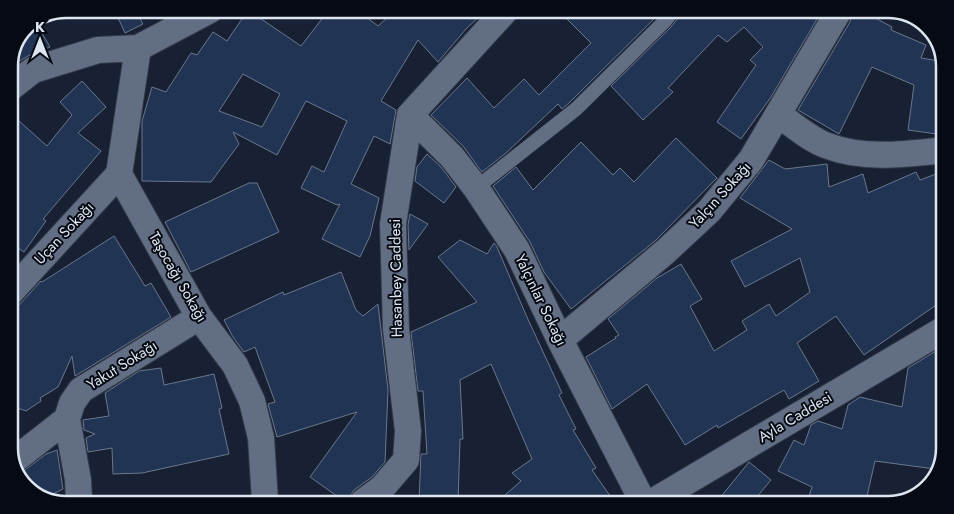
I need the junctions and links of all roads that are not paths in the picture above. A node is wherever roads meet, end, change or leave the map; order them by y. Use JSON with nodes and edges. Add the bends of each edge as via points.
{"nodes":[{"id":1,"x":195,"y":18,"type":"edge"},
{"id":2,"x":499,"y":18,"type":"edge"},
{"id":3,"x":667,"y":18,"type":"edge"},
{"id":4,"x":835,"y":18,"type":"edge"},
{"id":5,"x":138,"y":48,"type":"junction"},
{"id":6,"x":18,"y":82,"type":"edge"},
{"id":7,"x":410,"y":115,"type":"junction"},
{"id":8,"x":779,"y":115,"type":"junction"},
{"id":9,"x":936,"y":151,"type":"edge"},
{"id":10,"x":119,"y":174,"type":"junction"},
{"id":11,"x":476,"y":188,"type":"junction"},
{"id":12,"x":18,"y":284,"type":"edge"},
{"id":13,"x":199,"y":317,"type":"junction"},
{"id":14,"x":936,"y":334,"type":"edge"},
{"id":15,"x":560,"y":340,"type":"junction"},
{"id":16,"x":67,"y":419,"type":"junction"},
{"id":17,"x":18,"y":457,"type":"edge"},
{"id":18,"x":79,"y":496,"type":"edge"},
{"id":19,"x":265,"y":496,"type":"edge"},
{"id":20,"x":371,"y":496,"type":"edge"},
{"id":21,"x":640,"y":496,"type":"edge"},
{"id":22,"x":663,"y":496,"type":"edge"}],
"edges":[{"from":1,"to":5,"type":"street"},
{"from":2,"to":7,"type":"street"},
{"from":3,"to":11,"type":"lane","via":[[576,109]]},
{"from":4,"to":8,"type":"street","name":"Yalçın Sokağı"},
{"from":5,"to":6,"type":"street","via":[[98,50],[33,70]]},
{"from":5,"to":10,"type":"street"},
{"from":7,"to":11,"type":"street","name":"Yalçınlar Sokağı","via":[[452,157]]},
{"from":7,"to":20,"type":"street","name":"Hasanbey Caddesi","via":[[393,224],[396,329],[408,431],[406,460]]},
{"from":8,"to":9,"type":"street","via":[[826,146],[846,152],[882,155]]},
{"from":8,"to":15,"type":"street","name":"Yalçın Sokağı","via":[[751,160],[709,212]]},
{"from":10,"to":12,"type":"street","name":"Uçan Sokağı"},
{"from":10,"to":13,"type":"street","name":"Taşocağı Sokağı"},
{"from":11,"to":15,"type":"street","name":"Yalçınlar Sokağı","via":[[517,250]]},
{"from":13,"to":16,"type":"street","name":"Yakut Sokağı","via":[[81,390]]},
{"from":13,"to":19,"type":"street","name":"Taşocağı Sokağı","via":[[235,365],[252,401],[261,438]]},
{"from":14,"to":22,"type":"street","name":"Ayla Caddesi"},
{"from":15,"to":21,"type":"street","name":"Yalçınlar Sokağı"},
{"from":16,"to":17,"type":"street","name":"Yakut Sokağı"},
{"from":16,"to":18,"type":"street"}]}
